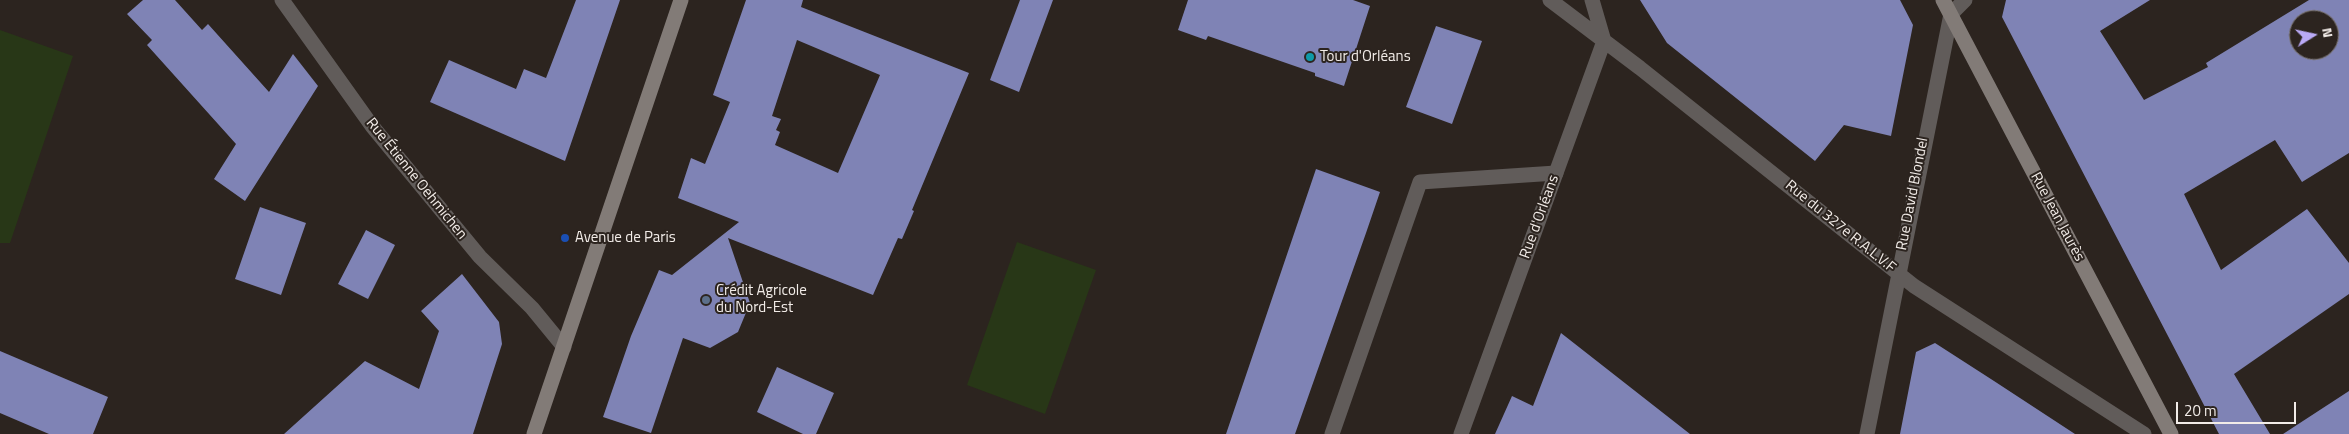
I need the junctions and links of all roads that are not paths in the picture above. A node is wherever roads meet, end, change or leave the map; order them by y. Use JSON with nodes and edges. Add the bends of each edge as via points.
{"nodes":[{"id":1,"x":282,"y":0,"type":"edge"},
{"id":2,"x":682,"y":0,"type":"edge"},
{"id":3,"x":1550,"y":0,"type":"edge"},
{"id":4,"x":1592,"y":0,"type":"edge"},
{"id":5,"x":1943,"y":0,"type":"edge"},
{"id":6,"x":1965,"y":0,"type":"edge"},
{"id":7,"x":1950,"y":14,"type":"junction"},
{"id":8,"x":1604,"y":41,"type":"junction"},
{"id":9,"x":1556,"y":173,"type":"junction"},
{"id":10,"x":1898,"y":273,"type":"junction"},
{"id":11,"x":564,"y":347,"type":"junction"},
{"id":12,"x":534,"y":434,"type":"edge"},
{"id":13,"x":1332,"y":434,"type":"edge"},
{"id":14,"x":1462,"y":434,"type":"edge"},
{"id":15,"x":1866,"y":434,"type":"edge"},
{"id":16,"x":2144,"y":434,"type":"edge"},
{"id":17,"x":2171,"y":434,"type":"edge"}],
"edges":[{"from":1,"to":11,"type":"street","name":"Rue Étienne Oehmichen","via":[[372,126],[480,257],[532,308]]},
{"from":2,"to":11,"type":"main road"},
{"from":3,"to":8,"type":"street","name":"Rue du 327e R.A.L.V.F"},
{"from":4,"to":8,"type":"street"},
{"from":5,"to":7,"type":"main road","name":"Rue Jean Jaurès"},
{"from":6,"to":7,"type":"street"},
{"from":7,"to":10,"type":"street","name":"Rue David Blondel"},
{"from":7,"to":17,"type":"main road","name":"Rue Jean Jaurès"},
{"from":8,"to":9,"type":"street","name":"Rue d'Orléans"},
{"from":8,"to":10,"type":"street","name":"Rue du 327e R.A.L.V.F"},
{"from":9,"to":13,"type":"street","via":[[1420,182]]},
{"from":9,"to":14,"type":"street","name":"Rue d'Orléans"},
{"from":10,"to":15,"type":"street","name":"Rue David Blondel"},
{"from":10,"to":16,"type":"street","name":"Rue du 327e R.A.L.V.F"},
{"from":11,"to":12,"type":"main road"}]}
